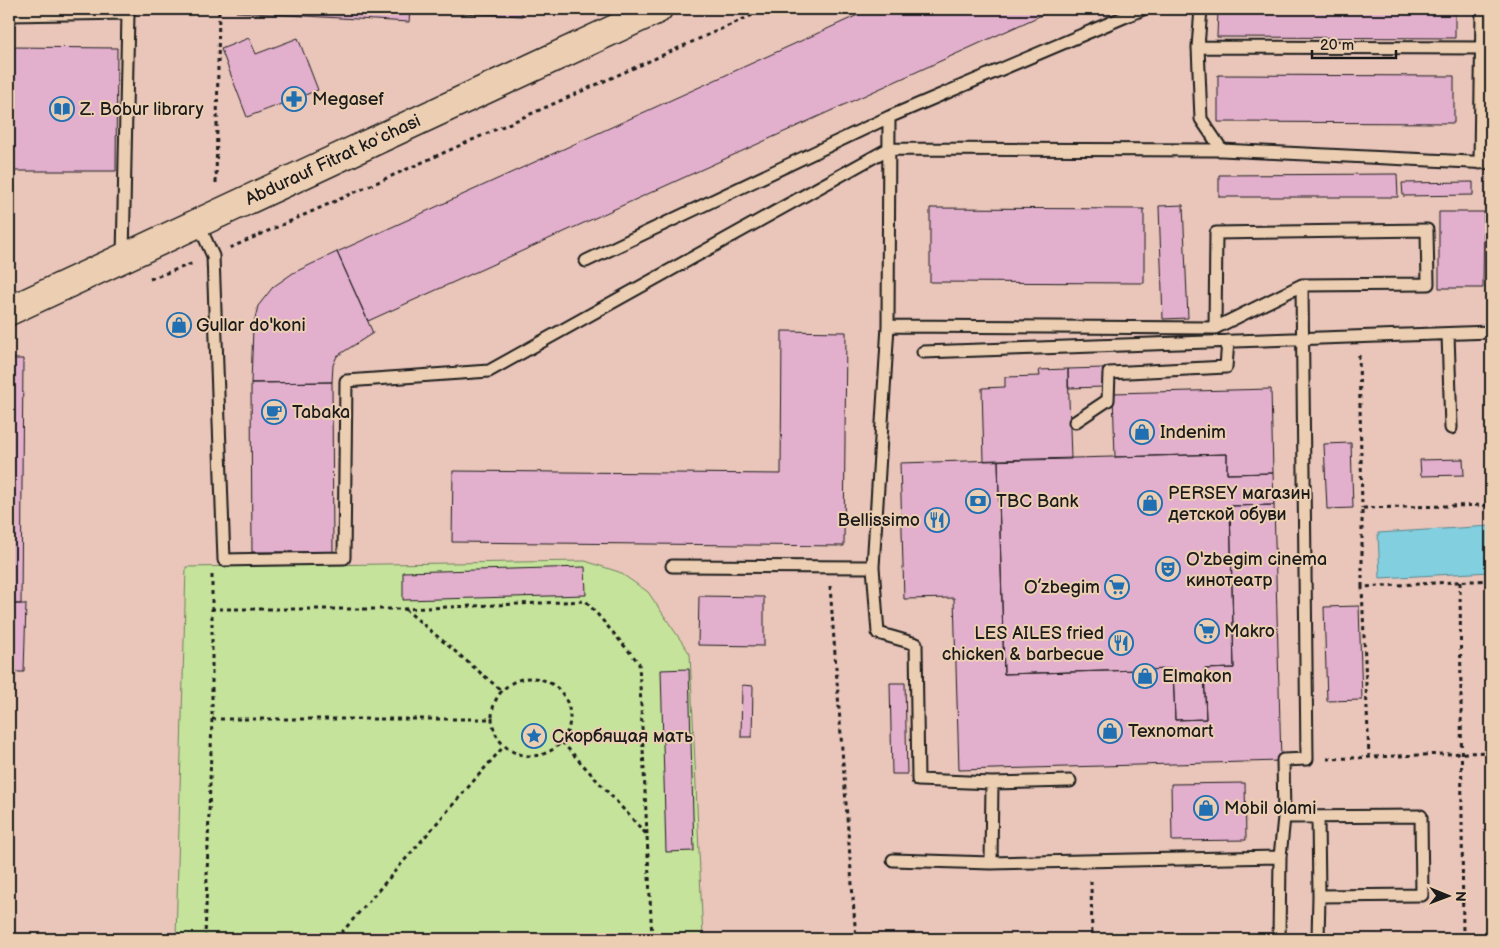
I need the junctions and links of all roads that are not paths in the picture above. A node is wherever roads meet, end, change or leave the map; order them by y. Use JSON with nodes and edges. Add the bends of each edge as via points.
{"nodes":[{"id":1,"x":658,"y":9,"type":"edge"},
{"id":2,"x":1143,"y":9,"type":"edge"},
{"id":3,"x":1201,"y":9,"type":"edge"},
{"id":4,"x":1482,"y":9,"type":"edge"},
{"id":5,"x":9,"y":14,"type":"edge"},
{"id":6,"x":1198,"y":47,"type":"junction"},
{"id":7,"x":1486,"y":49,"type":"edge"},
{"id":8,"x":889,"y":117,"type":"junction"},
{"id":9,"x":888,"y":149,"type":"junction"},
{"id":10,"x":1222,"y":150,"type":"junction"},
{"id":11,"x":1486,"y":163,"type":"edge"},
{"id":12,"x":198,"y":223,"type":"junction"},
{"id":13,"x":124,"y":257,"type":"junction"},
{"id":14,"x":586,"y":261,"type":"dead end"},
{"id":15,"x":1302,"y":285,"type":"junction"},
{"id":16,"x":9,"y":311,"type":"edge"},
{"id":17,"x":888,"y":326,"type":"junction"},
{"id":18,"x":1215,"y":328,"type":"junction"},
{"id":19,"x":1491,"y":332,"type":"edge"},
{"id":20,"x":1448,"y":334,"type":"junction"},
{"id":21,"x":1303,"y":339,"type":"junction"},
{"id":22,"x":1228,"y":341,"type":"junction"},
{"id":23,"x":923,"y":352,"type":"dead end"},
{"id":24,"x":1075,"y":422,"type":"dead end"},
{"id":25,"x":1451,"y":428,"type":"dead end"},
{"id":26,"x":672,"y":566,"type":"dead end"},
{"id":27,"x":872,"y":568,"type":"junction"},
{"id":28,"x":1070,"y":781,"type":"dead end"},
{"id":29,"x":992,"y":783,"type":"junction"},
{"id":30,"x":1284,"y":817,"type":"junction"},
{"id":31,"x":1318,"y":817,"type":"junction"},
{"id":32,"x":1280,"y":857,"type":"junction"},
{"id":33,"x":893,"y":860,"type":"dead end"},
{"id":34,"x":991,"y":863,"type":"junction"},
{"id":35,"x":1319,"y":896,"type":"junction"},
{"id":36,"x":1279,"y":939,"type":"edge"},
{"id":37,"x":1318,"y":939,"type":"edge"}],
"edges":[{"from":1,"to":12,"type":"main road","name":"Abdurauf Fitrat koʻchasi"},
{"from":2,"to":8,"type":"lane"},
{"from":3,"to":6,"type":"lane"},
{"from":4,"to":7,"type":"lane"},
{"from":5,"to":13,"type":"lane","via":[[128,13]]},
{"from":6,"to":7,"type":"lane"},
{"from":6,"to":10,"type":"lane","via":[[1201,119]]},
{"from":7,"to":11,"type":"lane"},
{"from":8,"to":9,"type":"lane"},
{"from":8,"to":14,"type":"lane"},
{"from":9,"to":10,"type":"lane"},
{"from":9,"to":12,"type":"lane","via":[[489,371],[346,381],[344,558],[224,560],[213,256]]},
{"from":9,"to":17,"type":"lane"},
{"from":10,"to":11,"type":"lane"},
{"from":12,"to":13,"type":"main road","name":"Abdurauf Fitrat koʻchasi"},
{"from":13,"to":16,"type":"main road","name":"Abdurauf Fitrat koʻchasi"},
{"from":15,"to":18,"type":"lane"},
{"from":15,"to":18,"type":"lane","via":[[1428,284],[1427,230],[1216,233]]},
{"from":15,"to":21,"type":"lane"},
{"from":17,"to":18,"type":"lane"},
{"from":17,"to":27,"type":"lane"},
{"from":19,"to":20,"type":"lane"},
{"from":20,"to":21,"type":"lane"},
{"from":20,"to":25,"type":"lane"},
{"from":21,"to":22,"type":"lane"},
{"from":21,"to":30,"type":"lane","via":[[1307,759],[1283,760]]},
{"from":22,"to":23,"type":"lane"},
{"from":22,"to":24,"type":"lane","via":[[1226,367],[1109,374],[1108,400]]},
{"from":26,"to":27,"type":"lane"},
{"from":27,"to":29,"type":"lane","via":[[878,633],[916,644],[918,780]]},
{"from":28,"to":29,"type":"lane"},
{"from":29,"to":34,"type":"lane"},
{"from":30,"to":31,"type":"lane"},
{"from":30,"to":32,"type":"lane"},
{"from":31,"to":35,"type":"lane"},
{"from":31,"to":35,"type":"lane","via":[[1421,816],[1422,896]]},
{"from":32,"to":34,"type":"lane"},
{"from":32,"to":36,"type":"lane"},
{"from":33,"to":34,"type":"lane"},
{"from":35,"to":37,"type":"lane"}]}
